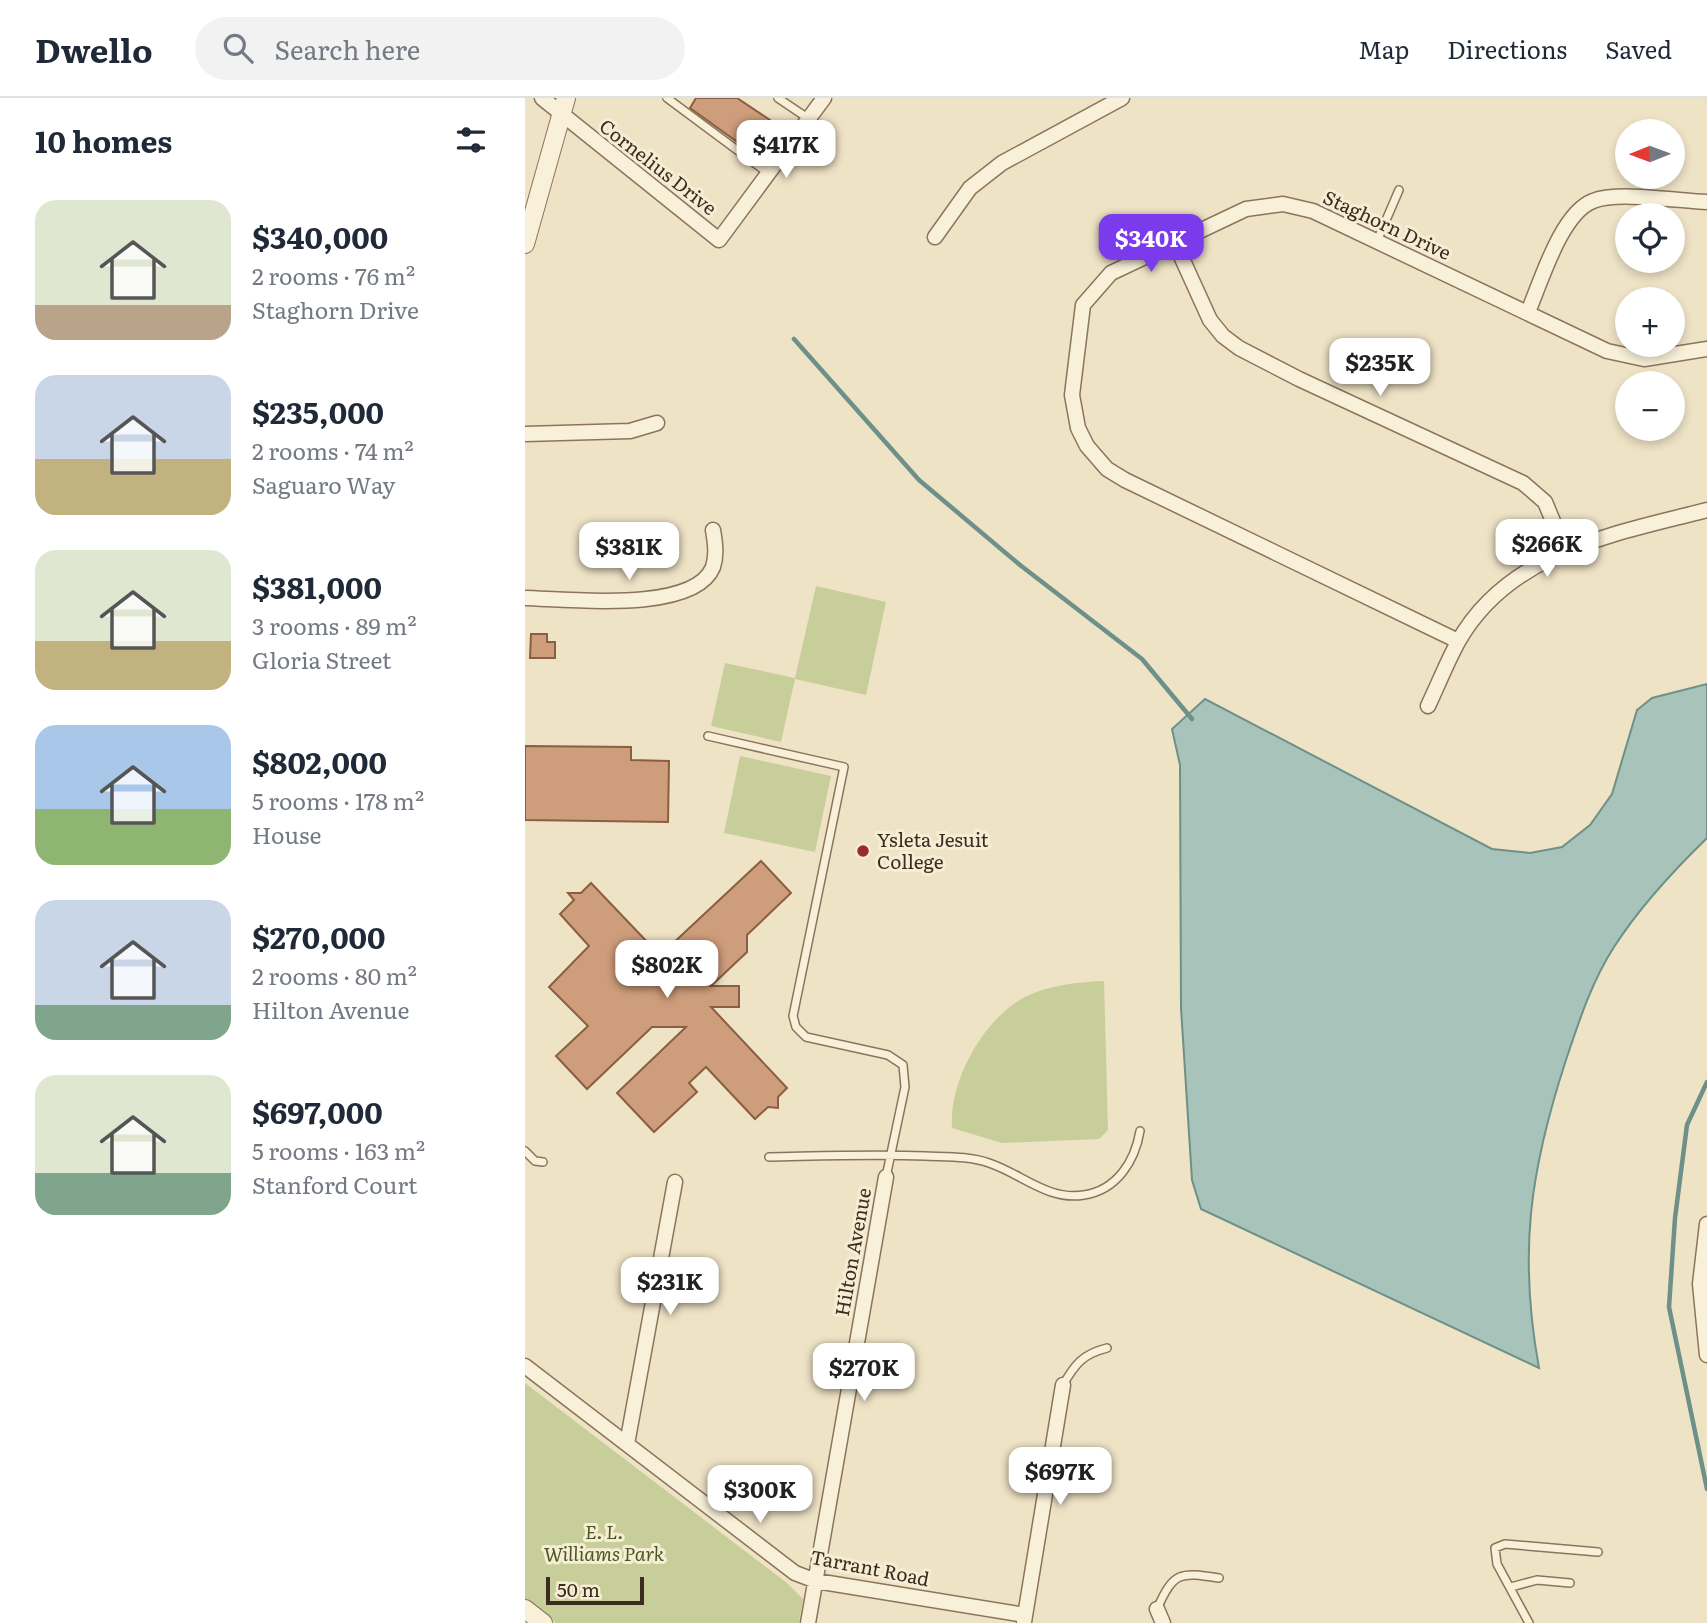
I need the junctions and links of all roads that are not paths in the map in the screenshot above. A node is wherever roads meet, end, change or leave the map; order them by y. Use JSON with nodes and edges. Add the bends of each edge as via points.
{"nodes":[{"id":1,"x":541,"y":98,"type":"edge"},
{"id":2,"x":778,"y":98,"type":"edge"},
{"id":3,"x":824,"y":98,"type":"edge"},
{"id":4,"x":1122,"y":98,"type":"edge"},
{"id":5,"x":673,"y":100,"type":"edge"},
{"id":6,"x":564,"y":107,"type":"edge"},
{"id":7,"x":809,"y":118,"type":"junction"},
{"id":8,"x":768,"y":174,"type":"junction"},
{"id":9,"x":1399,"y":190,"type":"dead end"},
{"id":10,"x":531,"y":199,"type":"edge"},
{"id":11,"x":1707,"y":202,"type":"edge"},
{"id":12,"x":935,"y":237,"type":"dead end"},
{"id":13,"x":1377,"y":242,"type":"junction"},
{"id":14,"x":1175,"y":243,"type":"junction"},
{"id":15,"x":525,"y":244,"type":"edge"},
{"id":16,"x":1528,"y":312,"type":"junction"},
{"id":17,"x":1707,"y":349,"type":"edge"},
{"id":18,"x":657,"y":424,"type":"dead end"},
{"id":19,"x":525,"y":434,"type":"edge"},
{"id":20,"x":1707,"y":510,"type":"edge"},
{"id":21,"x":713,"y":530,"type":"dead end"},
{"id":22,"x":1565,"y":550,"type":"junction"},
{"id":23,"x":525,"y":597,"type":"edge"},
{"id":24,"x":1458,"y":641,"type":"junction"},
{"id":25,"x":1428,"y":706,"type":"dead end"},
{"id":26,"x":708,"y":736,"type":"dead end"},
{"id":27,"x":1140,"y":1131,"type":"dead end"},
{"id":28,"x":525,"y":1151,"type":"edge"},
{"id":29,"x":891,"y":1155,"type":"junction"},
{"id":30,"x":769,"y":1157,"type":"dead end"},
{"id":31,"x":543,"y":1162,"type":"dead end"},
{"id":32,"x":886,"y":1177,"type":"joint"},
{"id":33,"x":674,"y":1182,"type":"dead end"},
{"id":34,"x":1707,"y":1224,"type":"edge"},
{"id":35,"x":1107,"y":1348,"type":"dead end"},
{"id":36,"x":1707,"y":1355,"type":"edge"},
{"id":37,"x":525,"y":1366,"type":"edge"},
{"id":38,"x":1063,"y":1384,"type":"joint"},
{"id":39,"x":627,"y":1444,"type":"junction"},
{"id":40,"x":1598,"y":1552,"type":"dead end"},
{"id":41,"x":1219,"y":1578,"type":"dead end"},
{"id":42,"x":815,"y":1581,"type":"junction"},
{"id":43,"x":1570,"y":1583,"type":"dead end"},
{"id":44,"x":1511,"y":1587,"type":"junction"},
{"id":45,"x":525,"y":1609,"type":"edge"},
{"id":46,"x":1157,"y":1609,"type":"joint"},
{"id":47,"x":1024,"y":1619,"type":"edge"},
{"id":48,"x":543,"y":1623,"type":"edge"},
{"id":49,"x":808,"y":1623,"type":"edge"},
{"id":50,"x":1163,"y":1623,"type":"edge"},
{"id":51,"x":1529,"y":1623,"type":"edge"}],
"edges":[{"from":1,"to":6,"type":"street","name":"Cornelius Drive"},
{"from":2,"to":7,"type":"lane"},
{"from":3,"to":7,"type":"street"},
{"from":4,"to":12,"type":"street","via":[[1002,163],[971,188]]},
{"from":5,"to":8,"type":"lane"},
{"from":6,"to":8,"type":"street","name":"Cornelius Drive","via":[[719,240]]},
{"from":6,"to":10,"type":"street"},
{"from":7,"to":8,"type":"street"},
{"from":9,"to":13,"type":"lane"},
{"from":10,"to":15,"type":"street"},
{"from":11,"to":16,"type":"street","via":[[1608,197],[1582,206],[1566,225]]},
{"from":13,"to":14,"type":"street","name":"Staghorn Drive","via":[[1313,211],[1283,204],[1246,209]]},
{"from":13,"to":16,"type":"street","name":"Staghorn Drive"},
{"from":14,"to":22,"type":"street","via":[[1200,302],[1223,336],[1299,379],[1523,483],[1545,502]]},
{"from":14,"to":24,"type":"street","name":"Staghorn Drive","via":[[1111,273],[1083,305],[1072,395],[1078,428],[1087,446],[1107,469],[1125,480]]},
{"from":16,"to":17,"type":"street","name":"Staghorn Drive","via":[[1625,356],[1664,358]]},
{"from":18,"to":19,"type":"street","via":[[630,431]]},
{"from":20,"to":22,"type":"street"},
{"from":21,"to":23,"type":"street","via":[[712,568],[699,584],[677,595],[641,599]]},
{"from":22,"to":24,"type":"street","via":[[1505,588]]},
{"from":24,"to":25,"type":"street"},
{"from":26,"to":29,"type":"lane","via":[[844,766],[793,1016],[806,1037],[888,1055],[903,1065],[905,1087]]},
{"from":27,"to":29,"type":"lane","via":[[1132,1159],[1121,1175],[1095,1192],[1074,1196],[1055,1194],[978,1160]]},
{"from":28,"to":31,"type":"lane"},
{"from":29,"to":30,"type":"lane"},
{"from":29,"to":32,"type":"lane"},
{"from":32,"to":42,"type":"street","name":"Hilton Avenue"},
{"from":33,"to":39,"type":"street"},
{"from":34,"to":36,"type":"street","via":[[1700,1284]]},
{"from":35,"to":38,"type":"lane","via":[[1089,1352],[1078,1361]]},
{"from":37,"to":39,"type":"street","name":"Tarrant Road"},
{"from":38,"to":47,"type":"street"},
{"from":39,"to":42,"type":"street","name":"Tarrant Road","via":[[785,1565]]},
{"from":40,"to":44,"type":"lane","via":[[1499,1545],[1494,1553]]},
{"from":41,"to":46,"type":"lane","via":[[1187,1573],[1176,1577]]},
{"from":42,"to":47,"type":"street","name":"Tarrant Road"},
{"from":42,"to":49,"type":"street","name":"Hilton Avenue"},
{"from":43,"to":44,"type":"lane","via":[[1537,1580]]},
{"from":44,"to":51,"type":"lane"},
{"from":45,"to":48,"type":"street"},
{"from":46,"to":50,"type":"street"}]}
